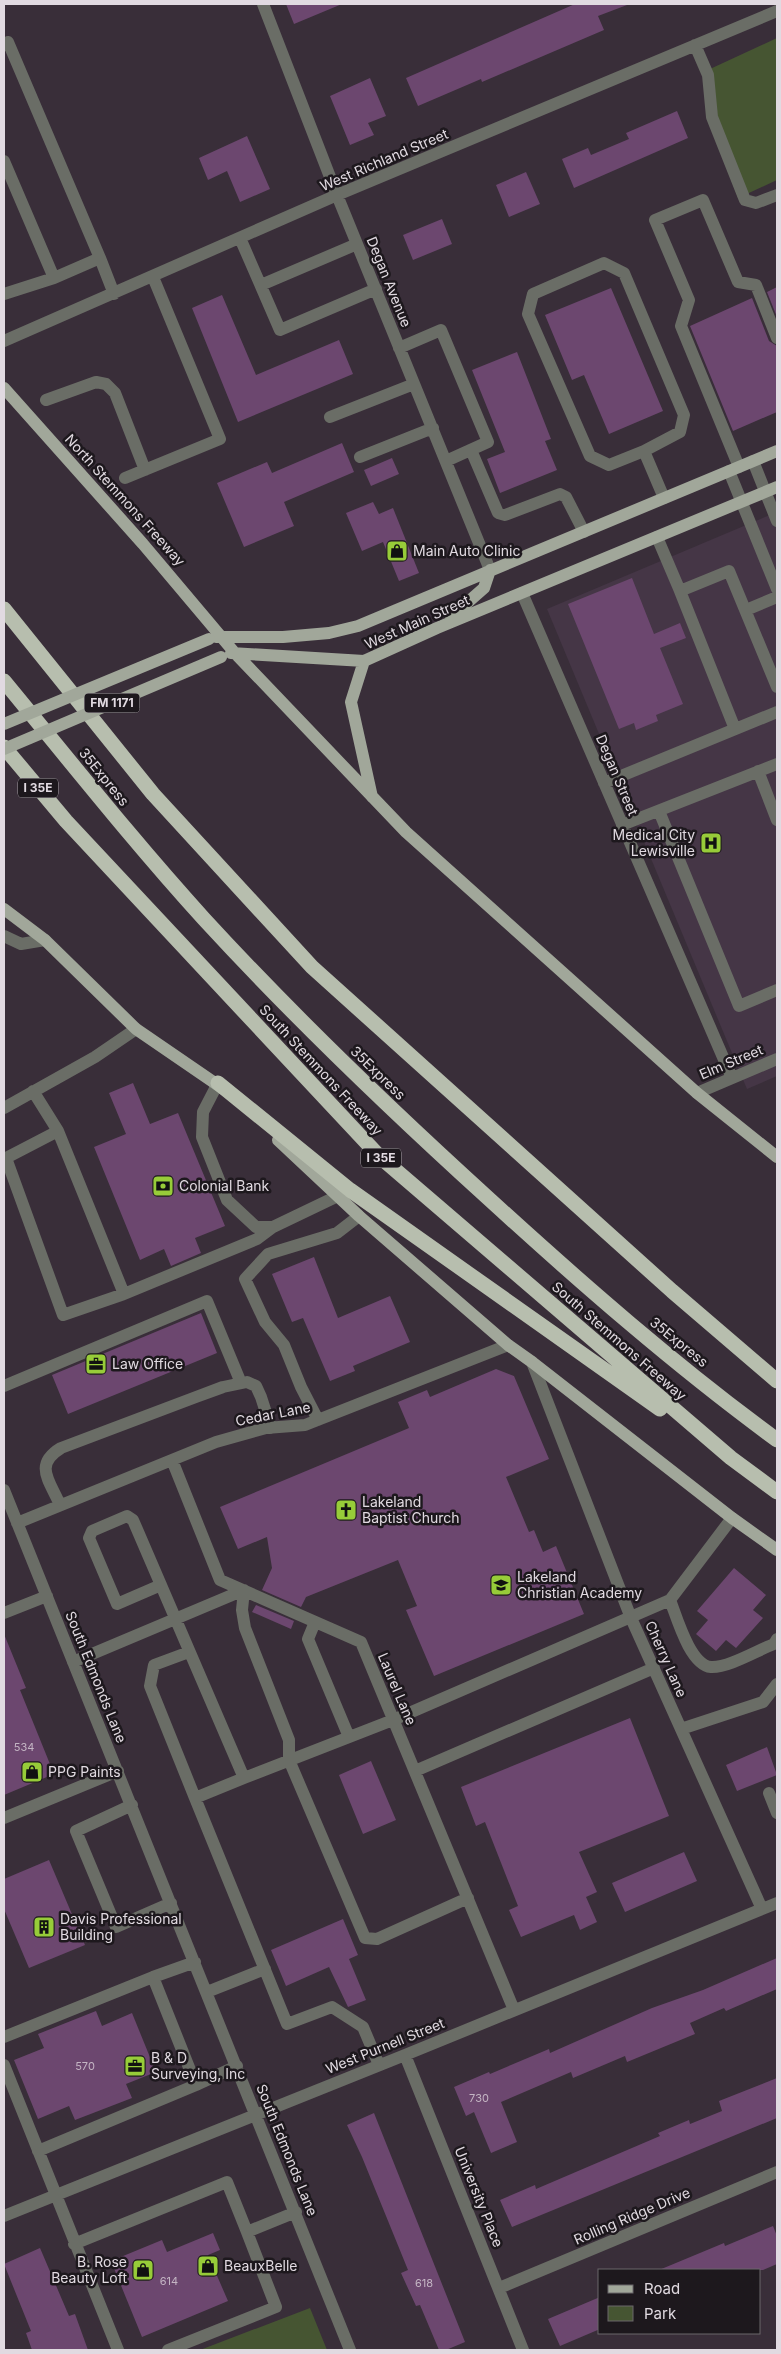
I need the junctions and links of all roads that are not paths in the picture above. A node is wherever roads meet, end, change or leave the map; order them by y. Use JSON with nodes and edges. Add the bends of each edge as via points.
{"nodes":[{"id":1,"x":263,"y":4,"type":"edge"},
{"id":2,"x":777,"y":11,"type":"edge"},
{"id":3,"x":4,"y":45,"type":"edge"},
{"id":4,"x":696,"y":45,"type":"junction"},
{"id":5,"x":4,"y":161,"type":"edge"},
{"id":6,"x":777,"y":194,"type":"edge"},
{"id":7,"x":337,"y":195,"type":"junction"},
{"id":8,"x":240,"y":238,"type":"junction"},
{"id":9,"x":357,"y":244,"type":"junction"},
{"id":10,"x":100,"y":258,"type":"junction"},
{"id":11,"x":153,"y":277,"type":"junction"},
{"id":12,"x":54,"y":278,"type":"junction"},
{"id":13,"x":261,"y":285,"type":"junction"},
{"id":14,"x":376,"y":289,"type":"junction"},
{"id":15,"x":4,"y":294,"type":"edge"},
{"id":16,"x":114,"y":294,"type":"junction"},
{"id":17,"x":777,"y":338,"type":"edge"},
{"id":18,"x":4,"y":341,"type":"edge"},
{"id":19,"x":400,"y":348,"type":"junction"},
{"id":20,"x":414,"y":384,"type":"junction"},
{"id":21,"x":4,"y":388,"type":"edge"},
{"id":22,"x":46,"y":400,"type":"dead end"},
{"id":23,"x":330,"y":417,"type":"dead end"},
{"id":24,"x":433,"y":428,"type":"junction"},
{"id":25,"x":471,"y":450,"type":"junction"},
{"id":26,"x":644,"y":451,"type":"junction"},
{"id":27,"x":777,"y":451,"type":"edge"},
{"id":28,"x":360,"y":457,"type":"dead end"},
{"id":29,"x":446,"y":461,"type":"junction"},
{"id":30,"x":753,"y":461,"type":"junction"},
{"id":31,"x":734,"y":469,"type":"junction"},
{"id":32,"x":145,"y":470,"type":"junction"},
{"id":33,"x":125,"y":478,"type":"dead end"},
{"id":34,"x":771,"y":490,"type":"edge"},
{"id":35,"x":664,"y":498,"type":"junction"},
{"id":36,"x":741,"y":501,"type":"junction"},
{"id":37,"x":777,"y":521,"type":"edge"},
{"id":38,"x":584,"y":532,"type":"junction"},
{"id":39,"x":657,"y":537,"type":"junction"},
{"id":40,"x":490,"y":570,"type":"junction"},
{"id":41,"x":777,"y":588,"type":"edge"},
{"id":42,"x":680,"y":591,"type":"junction"},
{"id":43,"x":522,"y":593,"type":"junction"},
{"id":44,"x":777,"y":597,"type":"edge"},
{"id":45,"x":4,"y":609,"type":"edge"},
{"id":46,"x":746,"y":610,"type":"junction"},
{"id":47,"x":437,"y":628,"type":"junction"},
{"id":48,"x":215,"y":637,"type":"junction"},
{"id":49,"x":234,"y":652,"type":"junction"},
{"id":50,"x":364,"y":661,"type":"junction"},
{"id":51,"x":4,"y":681,"type":"edge"},
{"id":52,"x":777,"y":687,"type":"edge"},
{"id":53,"x":777,"y":712,"type":"edge"},
{"id":54,"x":4,"y":724,"type":"edge"},
{"id":55,"x":735,"y":729,"type":"junction"},
{"id":56,"x":6,"y":750,"type":"edge"},
{"id":57,"x":777,"y":764,"type":"edge"},
{"id":58,"x":758,"y":771,"type":"junction"},
{"id":59,"x":604,"y":783,"type":"junction"},
{"id":60,"x":373,"y":800,"type":"junction"},
{"id":61,"x":659,"y":810,"type":"junction"},
{"id":62,"x":777,"y":820,"type":"edge"},
{"id":63,"x":622,"y":825,"type":"junction"},
{"id":64,"x":4,"y":909,"type":"edge"},
{"id":65,"x":4,"y":936,"type":"edge"},
{"id":66,"x":45,"y":940,"type":"junction"},
{"id":67,"x":777,"y":990,"type":"edge"},
{"id":68,"x":136,"y":1029,"type":"junction"},
{"id":69,"x":777,"y":1059,"type":"edge"},
{"id":70,"x":732,"y":1078,"type":"junction"},
{"id":71,"x":218,"y":1084,"type":"junction"},
{"id":72,"x":33,"y":1092,"type":"junction"},
{"id":73,"x":697,"y":1092,"type":"junction"},
{"id":74,"x":4,"y":1108,"type":"edge"},
{"id":75,"x":58,"y":1131,"type":"junction"},
{"id":76,"x":777,"y":1157,"type":"edge"},
{"id":77,"x":344,"y":1193,"type":"junction"},
{"id":78,"x":359,"y":1216,"type":"junction"},
{"id":79,"x":273,"y":1227,"type":"junction"},
{"id":80,"x":124,"y":1294,"type":"junction"},
{"id":81,"x":508,"y":1345,"type":"junction"},
{"id":82,"x":532,"y":1362,"type":"junction"},
{"id":83,"x":777,"y":1381,"type":"edge"},
{"id":84,"x":241,"y":1384,"type":"junction"},
{"id":85,"x":4,"y":1386,"type":"edge"},
{"id":86,"x":318,"y":1420,"type":"junction"},
{"id":87,"x":271,"y":1428,"type":"junction"},
{"id":88,"x":777,"y":1440,"type":"edge"},
{"id":89,"x":730,"y":1458,"type":"junction"},
{"id":90,"x":172,"y":1460,"type":"junction"},
{"id":91,"x":4,"y":1490,"type":"edge"},
{"id":92,"x":777,"y":1492,"type":"edge"},
{"id":93,"x":60,"y":1505,"type":"junction"},
{"id":94,"x":11,"y":1516,"type":"edge"},
{"id":95,"x":732,"y":1518,"type":"junction"},
{"id":96,"x":777,"y":1550,"type":"edge"},
{"id":97,"x":161,"y":1585,"type":"junction"},
{"id":98,"x":244,"y":1590,"type":"junction"},
{"id":99,"x":47,"y":1596,"type":"junction"},
{"id":100,"x":670,"y":1600,"type":"junction"},
{"id":101,"x":4,"y":1613,"type":"edge"},
{"id":102,"x":631,"y":1618,"type":"junction"},
{"id":103,"x":175,"y":1619,"type":"junction"},
{"id":104,"x":315,"y":1622,"type":"junction"},
{"id":105,"x":777,"y":1639,"type":"edge"},
{"id":106,"x":189,"y":1652,"type":"junction"},
{"id":107,"x":74,"y":1662,"type":"junction"},
{"id":108,"x":654,"y":1668,"type":"junction"},
{"id":109,"x":777,"y":1684,"type":"edge"},
{"id":110,"x":393,"y":1720,"type":"junction"},
{"id":111,"x":681,"y":1729,"type":"junction"},
{"id":112,"x":348,"y":1737,"type":"junction"},
{"id":113,"x":289,"y":1760,"type":"junction"},
{"id":114,"x":118,"y":1771,"type":"junction"},
{"id":115,"x":415,"y":1771,"type":"junction"},
{"id":116,"x":244,"y":1778,"type":"junction"},
{"id":117,"x":770,"y":1793,"type":"dead end"},
{"id":118,"x":195,"y":1798,"type":"junction"},
{"id":119,"x":132,"y":1805,"type":"junction"},
{"id":120,"x":777,"y":1812,"type":"edge"},
{"id":121,"x":4,"y":1818,"type":"edge"},
{"id":122,"x":468,"y":1898,"type":"junction"},
{"id":123,"x":171,"y":1903,"type":"junction"},
{"id":124,"x":777,"y":1903,"type":"edge"},
{"id":125,"x":762,"y":1909,"type":"junction"},
{"id":126,"x":195,"y":1962,"type":"junction"},
{"id":127,"x":265,"y":1969,"type":"junction"},
{"id":128,"x":153,"y":1977,"type":"junction"},
{"id":129,"x":207,"y":1992,"type":"junction"},
{"id":130,"x":514,"y":2010,"type":"junction"},
{"id":131,"x":4,"y":2037,"type":"edge"},
{"id":132,"x":405,"y":2055,"type":"junction"},
{"id":133,"x":4,"y":2065,"type":"edge"},
{"id":134,"x":379,"y":2065,"type":"junction"},
{"id":135,"x":237,"y":2066,"type":"junction"},
{"id":136,"x":196,"y":2084,"type":"junction"},
{"id":137,"x":256,"y":2114,"type":"junction"},
{"id":138,"x":38,"y":2151,"type":"junction"},
{"id":139,"x":777,"y":2172,"type":"edge"},
{"id":140,"x":55,"y":2195,"type":"junction"},
{"id":141,"x":296,"y":2212,"type":"junction"},
{"id":142,"x":4,"y":2216,"type":"edge"},
{"id":143,"x":247,"y":2232,"type":"junction"},
{"id":144,"x":74,"y":2244,"type":"junction"},
{"id":145,"x":499,"y":2288,"type":"junction"},
{"id":146,"x":118,"y":2350,"type":"edge"},
{"id":147,"x":168,"y":2350,"type":"edge"},
{"id":148,"x":350,"y":2350,"type":"edge"},
{"id":149,"x":523,"y":2350,"type":"edge"}],
"edges":[{"from":1,"to":7,"type":"street","name":"Degan Avenue"},
{"from":2,"to":4,"type":"street","name":"West Richland Street"},
{"from":3,"to":10,"type":"street","via":[[8,42]]},
{"from":4,"to":6,"type":"street","via":[[708,75],[712,117],[745,200],[756,203]]},
{"from":4,"to":7,"type":"street","name":"West Richland Street"},
{"from":5,"to":12,"type":"street"},
{"from":7,"to":8,"type":"street","name":"West Richland Street"},
{"from":7,"to":9,"type":"street","name":"Degan Avenue"},
{"from":8,"to":11,"type":"street","name":"West Richland Street"},
{"from":8,"to":13,"type":"street"},
{"from":9,"to":13,"type":"street"},
{"from":9,"to":14,"type":"street","name":"Degan Avenue"},
{"from":10,"to":12,"type":"street"},
{"from":10,"to":16,"type":"street"},
{"from":11,"to":16,"type":"street","name":"West Richland Street"},
{"from":11,"to":32,"type":"street","via":[[220,439]]},
{"from":12,"to":15,"type":"street"},
{"from":13,"to":14,"type":"street","via":[[280,330]]},
{"from":14,"to":19,"type":"street","name":"Degan Avenue"},
{"from":16,"to":18,"type":"street","name":"West Richland Street"},
{"from":17,"to":31,"type":"street","via":[[756,285],[738,282],[703,200],[655,220],[689,300],[682,326]]},
{"from":19,"to":20,"type":"street","name":"Degan Avenue"},
{"from":19,"to":25,"type":"street","via":[[441,330],[488,442]]},
{"from":20,"to":23,"type":"street"},
{"from":20,"to":24,"type":"street","name":"Degan Avenue"},
{"from":21,"to":48,"type":"main road","name":"North Stemmons Freeway"},
{"from":22,"to":32,"type":"street","via":[[96,382],[106,384],[115,393]]},
{"from":24,"to":28,"type":"street"},
{"from":24,"to":29,"type":"street","name":"Degan Avenue"},
{"from":25,"to":29,"type":"street"},
{"from":25,"to":38,"type":"street","via":[[498,513],[505,515],[560,494],[566,497]]},
{"from":26,"to":26,"type":"street","via":[[680,432],[684,415],[624,273],[604,263],[533,294],[528,314],[590,456],[609,465]]},
{"from":26,"to":35,"type":"street"},
{"from":27,"to":30,"type":"main road","name":"West Main Street"},
{"from":29,"to":40,"type":"street","name":"Degan Avenue"},
{"from":30,"to":31,"type":"main road","name":"West Main Street"},
{"from":30,"to":34,"type":"street"},
{"from":31,"to":35,"type":"main road","name":"West Main Street"},
{"from":31,"to":36,"type":"street"},
{"from":32,"to":33,"type":"street"},
{"from":34,"to":36,"type":"main road","name":"West Main Street"},
{"from":34,"to":37,"type":"street"},
{"from":35,"to":38,"type":"main road","name":"West Main Street"},
{"from":36,"to":39,"type":"main road","name":"West Main Street"},
{"from":36,"to":41,"type":"street"},
{"from":38,"to":40,"type":"main road","name":"West Main Street"},
{"from":39,"to":42,"type":"street"},
{"from":39,"to":43,"type":"main road","name":"West Main Street"},
{"from":40,"to":47,"type":"main road","via":[[484,588]]},
{"from":40,"to":48,"type":"main road","name":"West Main Street","via":[[348,629],[283,637]]},
{"from":42,"to":46,"type":"street","via":[[729,571]]},
{"from":42,"to":55,"type":"street"},
{"from":43,"to":47,"type":"main road","name":"West Main Street"},
{"from":43,"to":59,"type":"street","name":"Degan Street"},
{"from":44,"to":46,"type":"street"},
{"from":45,"to":83,"type":"highway","via":[[153,794],[312,967],[672,1291]]},
{"from":46,"to":52,"type":"street"},
{"from":47,"to":50,"type":"main road","name":"West Main Street"},
{"from":48,"to":49,"type":"main road"},
{"from":48,"to":54,"type":"main road","name":"West Main Street","number":"FM 1171","bridge":true},
{"from":49,"to":50,"type":"main road","name":"West Main Street"},
{"from":49,"to":56,"type":"main road","name":"West Main Street","number":"FM 1171","bridge":true},
{"from":49,"to":60,"type":"main road"},
{"from":50,"to":60,"type":"main road","via":[[351,702]]},
{"from":51,"to":88,"type":"highway","name":"35Express","via":[[117,819],[295,1015],[389,1107],[575,1276],[662,1350]]},
{"from":53,"to":55,"type":"street"},
{"from":55,"to":59,"type":"street"},
{"from":56,"to":89,"type":"highway","name":"South Stemmons Freeway","number":"I 35E","via":[[66,821],[379,1156]]},
{"from":57,"to":58,"type":"street"},
{"from":58,"to":61,"type":"street"},
{"from":58,"to":62,"type":"street"},
{"from":59,"to":63,"type":"street","name":"Degan Street"},
{"from":60,"to":73,"type":"main road"},
{"from":61,"to":63,"type":"street"},
{"from":61,"to":67,"type":"street","via":[[739,1006]]},
{"from":63,"to":70,"type":"street","name":"Degan Street"},
{"from":64,"to":66,"type":"main road"},
{"from":65,"to":66,"type":"street","via":[[21,944]]},
{"from":66,"to":68,"type":"main road"},
{"from":68,"to":71,"type":"main road"},
{"from":68,"to":72,"type":"street"},
{"from":69,"to":70,"type":"street","name":"Elm Street"},
{"from":70,"to":73,"type":"street","name":"Elm Street"},
{"from":71,"to":77,"type":"highway"},
{"from":71,"to":79,"type":"street","via":[[204,1112],[202,1137],[228,1200],[256,1227]]},
{"from":72,"to":74,"type":"street"},
{"from":72,"to":75,"type":"street"},
{"from":73,"to":76,"type":"main road"},
{"from":75,"to":80,"type":"street"},
{"from":75,"to":80,"type":"street","via":[[6,1158],[63,1315]]},
{"from":77,"to":78,"type":"main road"},
{"from":77,"to":79,"type":"street"},
{"from":77,"to":89,"type":"highway"},
{"from":78,"to":81,"type":"main road"},
{"from":78,"to":86,"type":"street","via":[[337,1233],[268,1254],[245,1279],[265,1322],[284,1345]]},
{"from":79,"to":80,"type":"street","via":[[257,1239],[229,1252]]},
{"from":81,"to":82,"type":"main road"},
{"from":81,"to":86,"type":"street","name":"Cedar Lane"},
{"from":82,"to":95,"type":"main road"},
{"from":82,"to":102,"type":"street","name":"Cherry Lane"},
{"from":84,"to":85,"type":"street","via":[[207,1301]]},
{"from":84,"to":87,"type":"street","via":[[247,1382],[256,1386]]},
{"from":84,"to":93,"type":"street","via":[[187,1400],[50,1454],[45,1470]]},
{"from":86,"to":87,"type":"street","name":"Cedar Lane","via":[[305,1425]]},
{"from":87,"to":90,"type":"street","name":"Cedar Lane","via":[[216,1442]]},
{"from":89,"to":92,"type":"highway","name":"South Stemmons Freeway","number":"I 35E"},
{"from":90,"to":93,"type":"street","name":"Cedar Lane"},
{"from":90,"to":98,"type":"street","name":"Laurel Lane","via":[[220,1580]]},
{"from":91,"to":94,"type":"street","name":"South Edmonds Lane"},
{"from":93,"to":94,"type":"street","name":"Cedar Lane"},
{"from":94,"to":99,"type":"street","name":"South Edmonds Lane"},
{"from":95,"to":96,"type":"main road"},
{"from":95,"to":100,"type":"street"},
{"from":97,"to":97,"type":"street","via":[[117,1604],[89,1538],[92,1532],[127,1516],[133,1520]]},
{"from":97,"to":103,"type":"street"},
{"from":98,"to":103,"type":"street"},
{"from":98,"to":104,"type":"street","name":"Laurel Lane"},
{"from":98,"to":113,"type":"street","via":[[242,1610],[245,1628],[289,1740]]},
{"from":99,"to":101,"type":"street"},
{"from":99,"to":107,"type":"street","name":"South Edmonds Lane"},
{"from":100,"to":102,"type":"street"},
{"from":100,"to":105,"type":"street","via":[[692,1654],[712,1667],[774,1644]]},
{"from":102,"to":108,"type":"street","name":"Cherry Lane"},
{"from":102,"to":110,"type":"street"},
{"from":103,"to":106,"type":"street"},
{"from":103,"to":107,"type":"street"},
{"from":104,"to":110,"type":"street","name":"Laurel Lane","via":[[361,1642]]},
{"from":104,"to":112,"type":"street","via":[[308,1639]]},
{"from":106,"to":116,"type":"street"},
{"from":106,"to":118,"type":"street","via":[[154,1665],[150,1686]]},
{"from":107,"to":114,"type":"street","name":"South Edmonds Lane"},
{"from":108,"to":111,"type":"street","name":"Cherry Lane"},
{"from":108,"to":115,"type":"street"},
{"from":109,"to":111,"type":"street","via":[[763,1702]]},
{"from":110,"to":112,"type":"street"},
{"from":110,"to":115,"type":"street","name":"Laurel Lane"},
{"from":111,"to":125,"type":"street","name":"Cherry Lane"},
{"from":112,"to":113,"type":"street"},
{"from":113,"to":116,"type":"street"},
{"from":113,"to":122,"type":"street","via":[[365,1938],[377,1939]]},
{"from":114,"to":119,"type":"street","name":"South Edmonds Lane"},
{"from":114,"to":121,"type":"street"},
{"from":115,"to":122,"type":"street","name":"Laurel Lane"},
{"from":116,"to":118,"type":"street"},
{"from":117,"to":120,"type":"street"},
{"from":118,"to":127,"type":"street"},
{"from":119,"to":123,"type":"street","name":"South Edmonds Lane"},
{"from":119,"to":123,"type":"street","via":[[76,1831],[116,1927]]},
{"from":122,"to":130,"type":"street","name":"Laurel Lane"},
{"from":123,"to":126,"type":"street","name":"South Edmonds Lane"},
{"from":124,"to":125,"type":"street","name":"West Purnell Street"},
{"from":125,"to":130,"type":"street","name":"West Purnell Street"},
{"from":126,"to":128,"type":"street"},
{"from":126,"to":129,"type":"street","name":"South Edmonds Lane"},
{"from":127,"to":129,"type":"street"},
{"from":127,"to":134,"type":"street","via":[[287,2024],[332,2007],[363,2027]]},
{"from":128,"to":131,"type":"street"},
{"from":128,"to":136,"type":"street"},
{"from":129,"to":135,"type":"street","name":"South Edmonds Lane"},
{"from":130,"to":132,"type":"street","name":"West Purnell Street"},
{"from":132,"to":134,"type":"street","name":"West Purnell Street"},
{"from":132,"to":145,"type":"street","name":"University Place"},
{"from":133,"to":138,"type":"street"},
{"from":134,"to":137,"type":"street","name":"West Purnell Street"},
{"from":135,"to":136,"type":"street"},
{"from":135,"to":137,"type":"street","name":"South Edmonds Lane"},
{"from":136,"to":138,"type":"street"},
{"from":137,"to":140,"type":"street","name":"West Purnell Street"},
{"from":137,"to":141,"type":"street","name":"South Edmonds Lane"},
{"from":138,"to":140,"type":"street"},
{"from":139,"to":145,"type":"street","name":"Rolling Ridge Drive"},
{"from":140,"to":142,"type":"street","name":"West Purnell Street"},
{"from":140,"to":144,"type":"street"},
{"from":141,"to":143,"type":"street"},
{"from":141,"to":148,"type":"street","name":"South Edmonds Lane"},
{"from":143,"to":144,"type":"street","via":[[227,2182]]},
{"from":143,"to":147,"type":"street","via":[[276,2307]]},
{"from":144,"to":146,"type":"street"},
{"from":145,"to":149,"type":"street","name":"University Place"}]}
